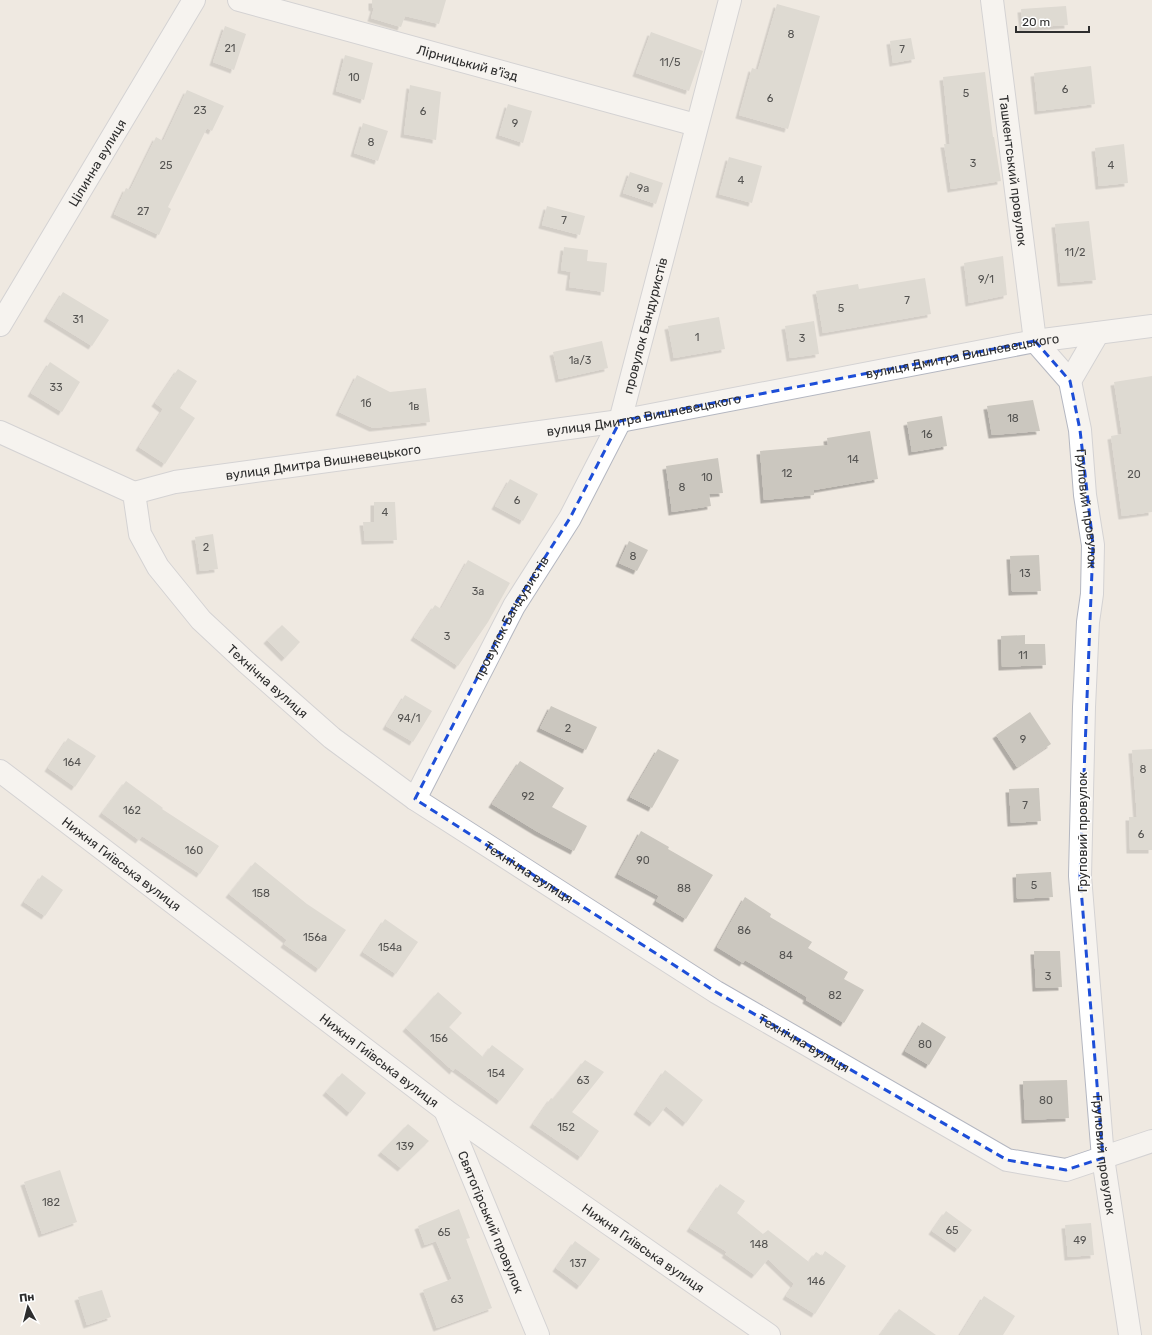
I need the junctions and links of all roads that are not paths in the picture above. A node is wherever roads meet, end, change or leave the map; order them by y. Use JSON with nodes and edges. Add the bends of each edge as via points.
{"nodes":[{"id":1,"x":194,"y":0,"type":"edge"},
{"id":2,"x":239,"y":0,"type":"edge"},
{"id":3,"x":730,"y":0,"type":"edge"},
{"id":4,"x":992,"y":0,"type":"edge"},
{"id":5,"x":696,"y":125,"type":"junction"},
{"id":6,"x":0,"y":325,"type":"edge"},
{"id":7,"x":1152,"y":326,"type":"edge"},
{"id":8,"x":1098,"y":333,"type":"junction"},
{"id":9,"x":1034,"y":341,"type":"junction"},
{"id":10,"x":1070,"y":381,"type":"junction"},
{"id":11,"x":620,"y":421,"type":"junction"},
{"id":12,"x":0,"y":432,"type":"edge"},
{"id":13,"x":134,"y":493,"type":"junction"},
{"id":14,"x":0,"y":771,"type":"edge"},
{"id":15,"x":415,"y":799,"type":"junction"},
{"id":16,"x":445,"y":1110,"type":"junction"},
{"id":17,"x":1152,"y":1141,"type":"edge"},
{"id":18,"x":1103,"y":1158,"type":"junction"},
{"id":19,"x":538,"y":1335,"type":"edge"},
{"id":20,"x":769,"y":1335,"type":"edge"},
{"id":21,"x":1130,"y":1335,"type":"edge"}],
"edges":[{"from":1,"to":6,"type":"street","name":"Цілинна вулиця"},
{"from":2,"to":5,"type":"street","name":"Лірницький в'їзд"},
{"from":3,"to":5,"type":"street","name":"провулок Бандуристів"},
{"from":4,"to":9,"type":"street","name":"Ташкентський провулок"},
{"from":5,"to":11,"type":"street","name":"провулок Бандуристів"},
{"from":7,"to":8,"type":"street","name":"вулиця Дмитра Вишневецького"},
{"from":8,"to":9,"type":"street","name":"вулиця Дмитра Вишневецького"},
{"from":8,"to":10,"type":"street"},
{"from":9,"to":10,"type":"street"},
{"from":9,"to":11,"type":"street","name":"вулиця Дмитра Вишневецького"},
{"from":10,"to":18,"type":"street","name":"Груповий провулок","via":[[1080,430],[1092,545],[1092,594],[1088,622],[1084,707],[1080,876]]},
{"from":11,"to":13,"type":"street","name":"вулиця Дмитра Вишневецького","via":[[175,482]]},
{"from":11,"to":15,"type":"street","name":"провулок Бандуристів","via":[[570,518],[514,606]]},
{"from":12,"to":13,"type":"street"},
{"from":13,"to":15,"type":"street","name":"Технічна вулиця","via":[[140,534],[158,567],[201,620],[332,738]]},
{"from":14,"to":16,"type":"street","name":"Нижня Гиївська вулиця"},
{"from":15,"to":18,"type":"street","name":"Технічна вулиця","via":[[716,992],[1007,1160],[1066,1170]]},
{"from":16,"to":19,"type":"street","name":"Святогірський провулок"},
{"from":16,"to":20,"type":"street","name":"Нижня Гиївська вулиця"},
{"from":17,"to":18,"type":"street","name":"Технічна вулиця"},
{"from":18,"to":21,"type":"street","name":"Груповий провулок"}]}
